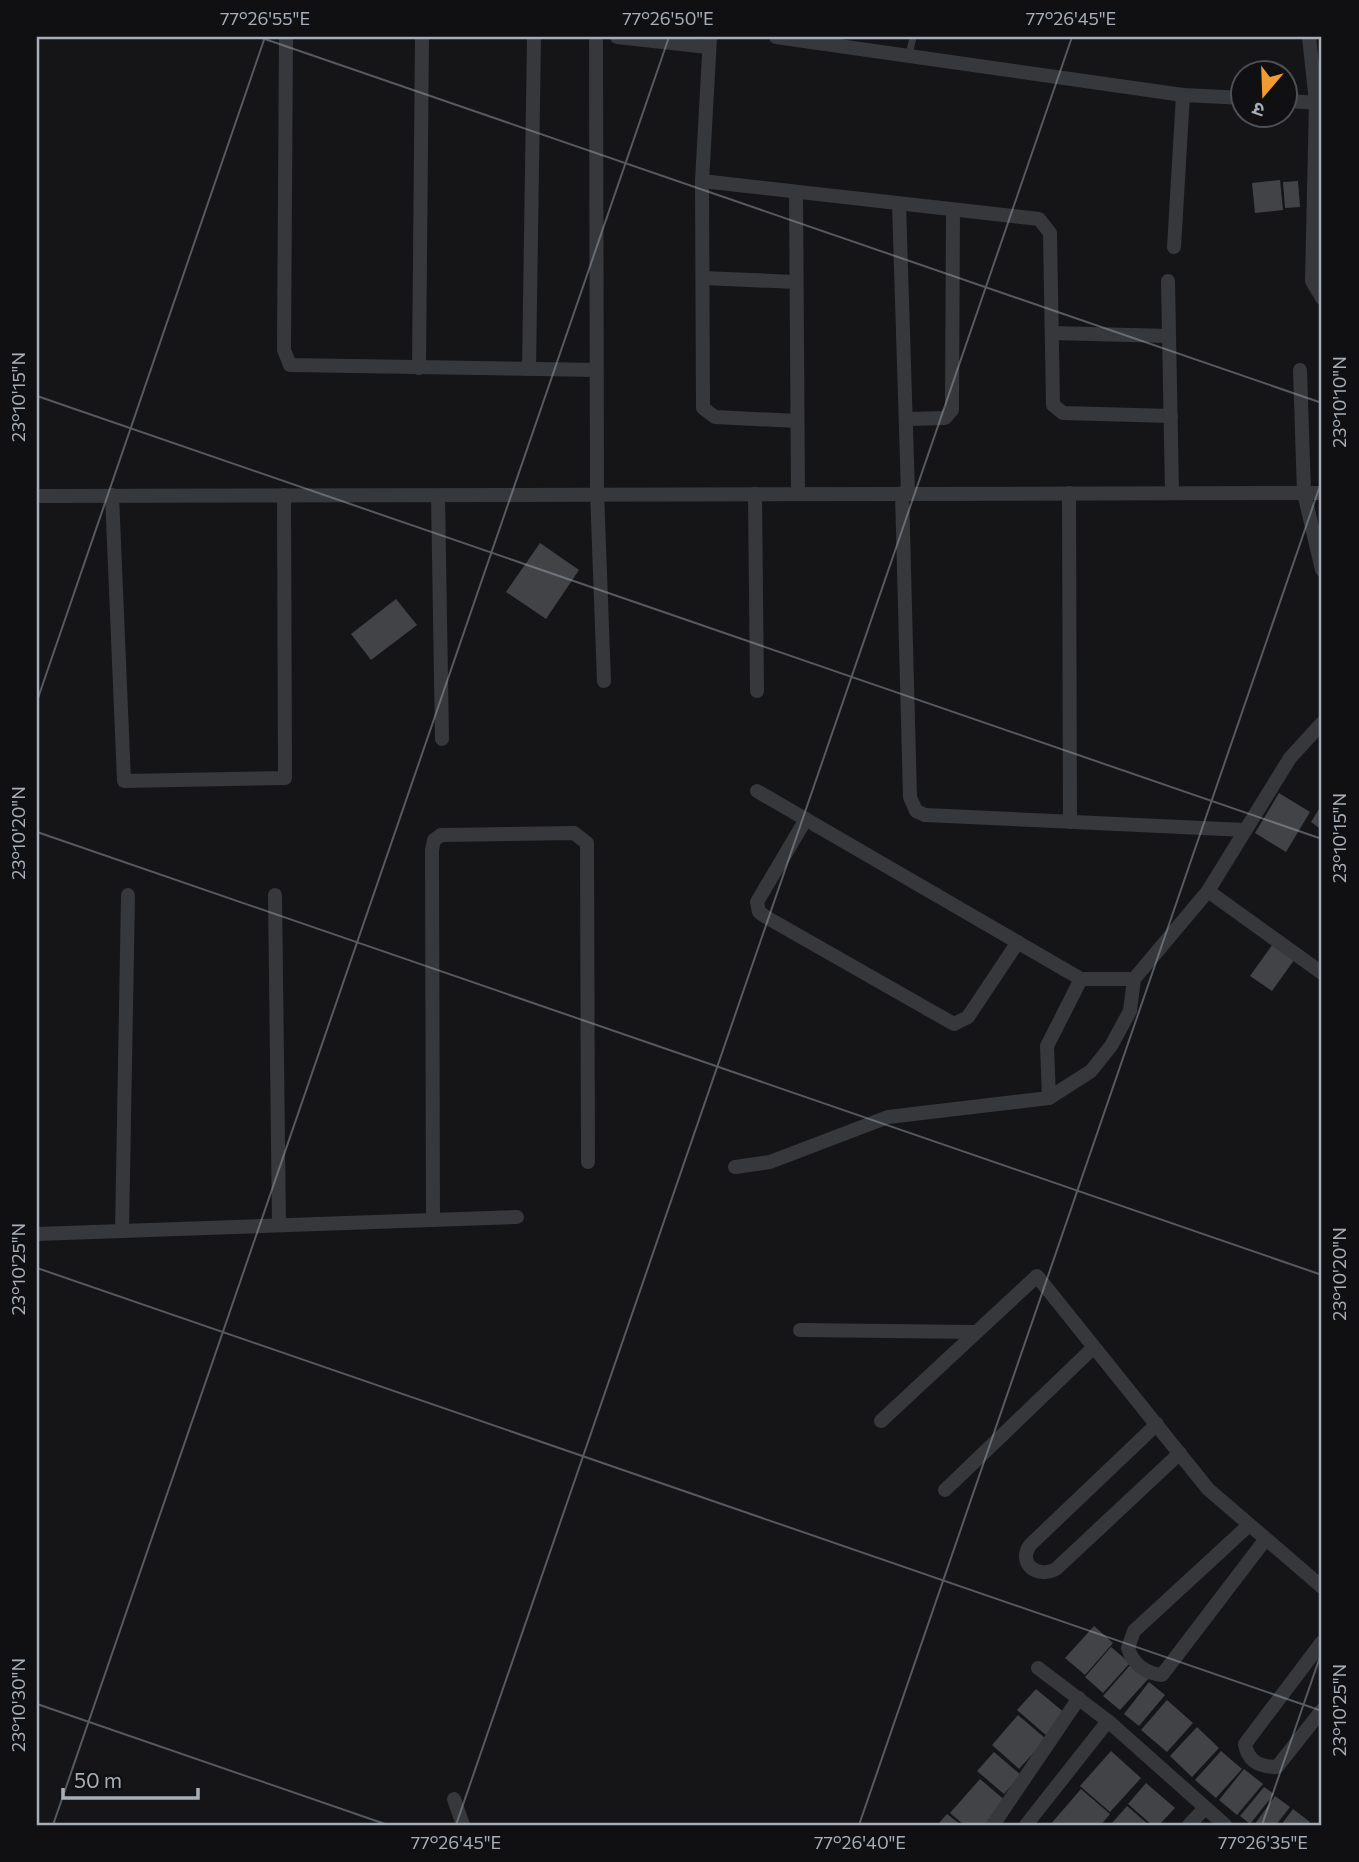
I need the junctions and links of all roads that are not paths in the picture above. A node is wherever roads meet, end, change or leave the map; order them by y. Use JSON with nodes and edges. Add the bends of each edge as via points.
{"nodes":[{"id":1,"x":286,"y":37,"type":"edge"},
{"id":2,"x":422,"y":37,"type":"edge"},
{"id":3,"x":534,"y":37,"type":"edge"},
{"id":4,"x":596,"y":37,"type":"edge"},
{"id":5,"x":617,"y":37,"type":"edge"},
{"id":6,"x":776,"y":37,"type":"edge"},
{"id":7,"x":913,"y":37,"type":"edge"},
{"id":8,"x":1309,"y":37,"type":"edge"},
{"id":9,"x":709,"y":42,"type":"edge"},
{"id":10,"x":909,"y":55,"type":"junction"},
{"id":11,"x":1183,"y":95,"type":"junction"},
{"id":12,"x":1230,"y":97,"type":"edge"},
{"id":13,"x":1300,"y":102,"type":"edge"},
{"id":14,"x":1319,"y":103,"type":"edge"},
{"id":15,"x":702,"y":181,"type":"junction"},
{"id":16,"x":796,"y":192,"type":"junction"},
{"id":17,"x":899,"y":204,"type":"junction"},
{"id":18,"x":953,"y":209,"type":"junction"},
{"id":19,"x":1174,"y":247,"type":"dead end"},
{"id":20,"x":703,"y":278,"type":"junction"},
{"id":21,"x":1168,"y":281,"type":"dead end"},
{"id":22,"x":796,"y":282,"type":"junction"},
{"id":23,"x":1322,"y":298,"type":"edge"},
{"id":24,"x":1052,"y":333,"type":"junction"},
{"id":25,"x":1169,"y":336,"type":"junction"},
{"id":26,"x":419,"y":368,"type":"junction"},
{"id":27,"x":529,"y":369,"type":"junction"},
{"id":28,"x":596,"y":370,"type":"junction"},
{"id":29,"x":1300,"y":370,"type":"dead end"},
{"id":30,"x":1171,"y":416,"type":"junction"},
{"id":31,"x":906,"y":419,"type":"junction"},
{"id":32,"x":797,"y":421,"type":"junction"},
{"id":33,"x":597,"y":492,"type":"junction"},
{"id":34,"x":1172,"y":492,"type":"junction"},
{"id":35,"x":1304,"y":492,"type":"junction"},
{"id":36,"x":1322,"y":492,"type":"edge"},
{"id":37,"x":798,"y":493,"type":"junction"},
{"id":38,"x":905,"y":493,"type":"junction"},
{"id":39,"x":1069,"y":493,"type":"junction"},
{"id":40,"x":755,"y":494,"type":"junction"},
{"id":41,"x":112,"y":495,"type":"junction"},
{"id":42,"x":284,"y":495,"type":"junction"},
{"id":43,"x":37,"y":496,"type":"edge"},
{"id":44,"x":438,"y":496,"type":"junction"},
{"id":45,"x":1322,"y":570,"type":"edge"},
{"id":46,"x":604,"y":681,"type":"dead end"},
{"id":47,"x":757,"y":691,"type":"dead end"},
{"id":48,"x":1322,"y":723,"type":"edge"},
{"id":49,"x":442,"y":739,"type":"dead end"},
{"id":50,"x":757,"y":791,"type":"dead end"},
{"id":51,"x":806,"y":818,"type":"junction"},
{"id":52,"x":1070,"y":822,"type":"junction"},
{"id":53,"x":1245,"y":831,"type":"junction"},
{"id":54,"x":1208,"y":891,"type":"junction"},
{"id":55,"x":128,"y":895,"type":"dead end"},
{"id":56,"x":275,"y":895,"type":"dead end"},
{"id":57,"x":1018,"y":942,"type":"junction"},
{"id":58,"x":1322,"y":973,"type":"edge"},
{"id":59,"x":1081,"y":979,"type":"junction"},
{"id":60,"x":1133,"y":979,"type":"junction"},
{"id":61,"x":1049,"y":1098,"type":"junction"},
{"id":62,"x":588,"y":1162,"type":"dead end"},
{"id":63,"x":735,"y":1167,"type":"dead end"},
{"id":64,"x":517,"y":1217,"type":"dead end"},
{"id":65,"x":433,"y":1220,"type":"junction"},
{"id":66,"x":279,"y":1225,"type":"junction"},
{"id":67,"x":122,"y":1231,"type":"junction"},
{"id":68,"x":37,"y":1234,"type":"edge"},
{"id":69,"x":800,"y":1330,"type":"dead end"},
{"id":70,"x":975,"y":1332,"type":"junction"},
{"id":71,"x":1093,"y":1348,"type":"junction"},
{"id":72,"x":881,"y":1421,"type":"dead end"},
{"id":73,"x":1157,"y":1424,"type":"junction"},
{"id":74,"x":1180,"y":1453,"type":"junction"},
{"id":75,"x":945,"y":1490,"type":"dead end"},
{"id":76,"x":1248,"y":1526,"type":"junction"},
{"id":77,"x":1265,"y":1540,"type":"junction"},
{"id":78,"x":1321,"y":1584,"type":"edge"},
{"id":79,"x":1322,"y":1643,"type":"edge"},
{"id":80,"x":1038,"y":1668,"type":"dead end"},
{"id":81,"x":1079,"y":1698,"type":"junction"},
{"id":82,"x":1322,"y":1710,"type":"edge"},
{"id":83,"x":1108,"y":1721,"type":"junction"},
{"id":84,"x":454,"y":1799,"type":"dead end"},
{"id":85,"x":1205,"y":1808,"type":"junction"},
{"id":86,"x":463,"y":1825,"type":"edge"},
{"id":87,"x":993,"y":1825,"type":"edge"},
{"id":88,"x":1026,"y":1825,"type":"edge"},
{"id":89,"x":1189,"y":1825,"type":"edge"},
{"id":90,"x":1225,"y":1825,"type":"edge"}],
"edges":[{"from":1,"to":26,"type":"street","via":[[285,359],[296,367]]},
{"from":2,"to":26,"type":"street"},
{"from":3,"to":27,"type":"street"},
{"from":4,"to":28,"type":"street"},
{"from":5,"to":9,"type":"street"},
{"from":6,"to":10,"type":"street"},
{"from":7,"to":10,"type":"lane"},
{"from":8,"to":14,"type":"street"},
{"from":9,"to":15,"type":"street"},
{"from":10,"to":11,"type":"street"},
{"from":11,"to":12,"type":"street"},
{"from":11,"to":19,"type":"street"},
{"from":13,"to":14,"type":"street"},
{"from":14,"to":23,"type":"street","via":[[1312,281]]},
{"from":15,"to":16,"type":"street"},
{"from":15,"to":20,"type":"street"},
{"from":16,"to":17,"type":"street"},
{"from":16,"to":22,"type":"street"},
{"from":17,"to":18,"type":"street"},
{"from":17,"to":31,"type":"street"},
{"from":18,"to":24,"type":"street","via":[[1039,219],[1046,224]]},
{"from":18,"to":31,"type":"street","via":[[952,410],[945,418]]},
{"from":20,"to":22,"type":"street"},
{"from":20,"to":32,"type":"street","via":[[704,408],[715,417]]},
{"from":21,"to":25,"type":"street"},
{"from":22,"to":32,"type":"street"},
{"from":24,"to":25,"type":"street"},
{"from":24,"to":30,"type":"street","via":[[1056,410]]},
{"from":25,"to":30,"type":"street"},
{"from":26,"to":27,"type":"street"},
{"from":27,"to":28,"type":"street"},
{"from":28,"to":33,"type":"street"},
{"from":29,"to":35,"type":"street"},
{"from":30,"to":34,"type":"street"},
{"from":31,"to":38,"type":"street"},
{"from":32,"to":37,"type":"street"},
{"from":33,"to":40,"type":"street"},
{"from":33,"to":44,"type":"street"},
{"from":33,"to":46,"type":"street"},
{"from":34,"to":35,"type":"street"},
{"from":34,"to":39,"type":"street"},
{"from":35,"to":36,"type":"street"},
{"from":35,"to":45,"type":"street"},
{"from":37,"to":38,"type":"street"},
{"from":37,"to":40,"type":"street"},
{"from":38,"to":39,"type":"street"},
{"from":38,"to":52,"type":"street","via":[[911,804],[925,815]]},
{"from":39,"to":52,"type":"street"},
{"from":40,"to":47,"type":"street"},
{"from":41,"to":42,"type":"street"},
{"from":41,"to":42,"type":"street","via":[[124,781],[285,778]]},
{"from":41,"to":43,"type":"street"},
{"from":42,"to":44,"type":"street"},
{"from":44,"to":49,"type":"street"},
{"from":48,"to":53,"type":"street","via":[[1290,758]]},
{"from":50,"to":51,"type":"street"},
{"from":51,"to":57,"type":"street"},
{"from":51,"to":57,"type":"street","via":[[757,902],[766,917],[954,1024],[968,1017]]},
{"from":52,"to":53,"type":"street"},
{"from":53,"to":54,"type":"street"},
{"from":54,"to":58,"type":"street"},
{"from":54,"to":60,"type":"street"},
{"from":55,"to":67,"type":"street"},
{"from":56,"to":66,"type":"street"},
{"from":57,"to":59,"type":"street"},
{"from":59,"to":60,"type":"street"},
{"from":59,"to":61,"type":"street","via":[[1047,1046]]},
{"from":60,"to":61,"type":"street","via":[[1130,1011],[1111,1046],[1091,1071]]},
{"from":61,"to":63,"type":"street","via":[[888,1117],[769,1162]]},
{"from":62,"to":65,"type":"street","via":[[587,843],[574,833],[440,835],[432,850]]},
{"from":64,"to":65,"type":"street"},
{"from":65,"to":66,"type":"street"},
{"from":66,"to":67,"type":"street"},
{"from":67,"to":68,"type":"street"},
{"from":69,"to":70,"type":"street"},
{"from":70,"to":71,"type":"street","via":[[1037,1276]]},
{"from":70,"to":72,"type":"street"},
{"from":71,"to":73,"type":"street"},
{"from":71,"to":75,"type":"street"},
{"from":73,"to":74,"type":"street"},
{"from":73,"to":74,"type":"street","via":[[1030,1545],[1027,1564],[1047,1574],[1056,1569]]},
{"from":74,"to":76,"type":"street","via":[[1214,1495]]},
{"from":76,"to":77,"type":"street"},
{"from":76,"to":77,"type":"street","via":[[1134,1631],[1128,1648],[1138,1666],[1161,1675]]},
{"from":77,"to":78,"type":"street"},
{"from":79,"to":82,"type":"street","via":[[1245,1744],[1247,1754],[1253,1761],[1277,1767]]},
{"from":80,"to":81,"type":"street"},
{"from":81,"to":83,"type":"street"},
{"from":81,"to":87,"type":"street"},
{"from":83,"to":85,"type":"street"},
{"from":83,"to":88,"type":"street"},
{"from":84,"to":86,"type":"street"},
{"from":85,"to":89,"type":"street"},
{"from":85,"to":90,"type":"street"}]}
